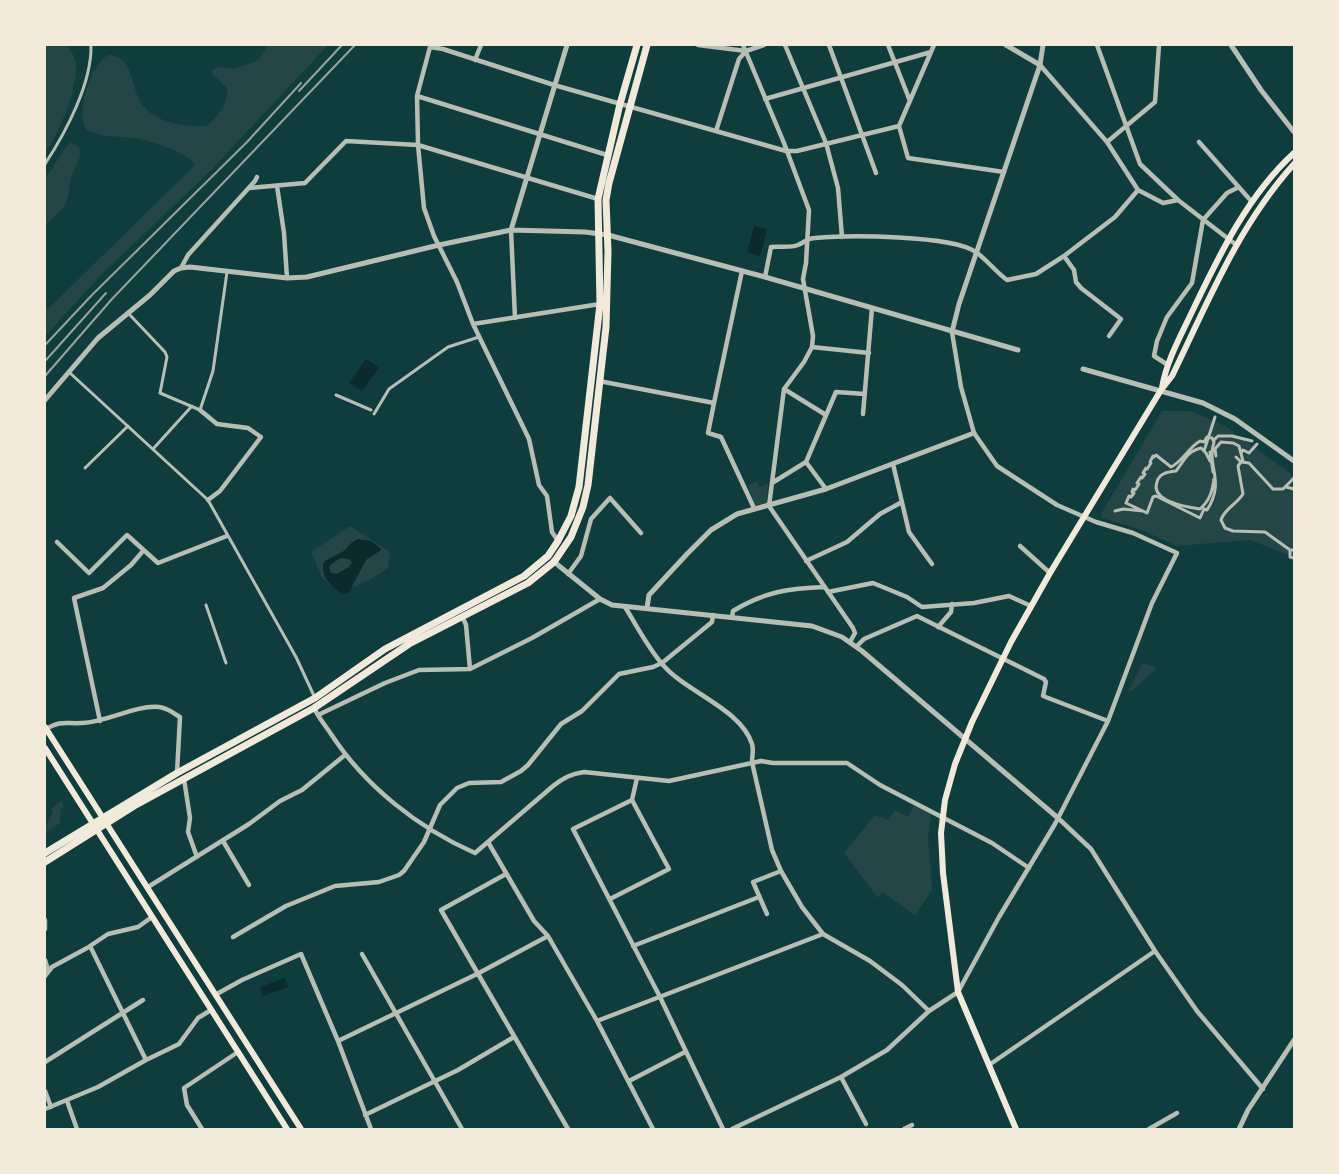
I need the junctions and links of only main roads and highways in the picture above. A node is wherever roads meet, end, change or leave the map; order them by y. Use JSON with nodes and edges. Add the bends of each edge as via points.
{"nodes":[{"id":1,"x":637,"y":45,"type":"edge"},
{"id":2,"x":647,"y":45,"type":"edge"},
{"id":3,"x":1294,"y":153,"type":"edge"},
{"id":4,"x":1294,"y":164,"type":"edge"},
{"id":5,"x":1161,"y":390,"type":"junction"},
{"id":6,"x":46,"y":728,"type":"edge"},
{"id":7,"x":45,"y":748,"type":"edge"},
{"id":8,"x":104,"y":820,"type":"junction"},
{"id":9,"x":95,"y":826,"type":"junction"},
{"id":10,"x":45,"y":853,"type":"edge"},
{"id":11,"x":45,"y":862,"type":"edge"},
{"id":12,"x":288,"y":1129,"type":"edge"},
{"id":13,"x":301,"y":1129,"type":"edge"},
{"id":14,"x":1016,"y":1129,"type":"edge"}],
"edges":[{"from":1,"to":8,"type":"main road","via":[[598,199],[600,304],[579,487],[571,516],[548,556],[513,583],[386,649],[315,698],[177,773]]},
{"from":2,"to":8,"type":"main road","via":[[606,200],[606,327],[588,485],[571,537],[554,562],[528,583],[409,644],[316,712]]},
{"from":3,"to":5,"type":"main road","via":[[1271,176],[1228,240],[1168,365]]},
{"from":4,"to":5,"type":"main road","via":[[1235,244],[1172,376]]},
{"from":5,"to":14,"type":"main road","via":[[1050,573],[992,679],[949,782],[942,817],[943,873],[958,992]]},
{"from":6,"to":8,"type":"main road"},
{"from":7,"to":9,"type":"main road"},
{"from":8,"to":9,"type":"main road"},
{"from":8,"to":13,"type":"main road"},
{"from":9,"to":10,"type":"main road"},
{"from":9,"to":11,"type":"main road"},
{"from":9,"to":12,"type":"main road"}]}
